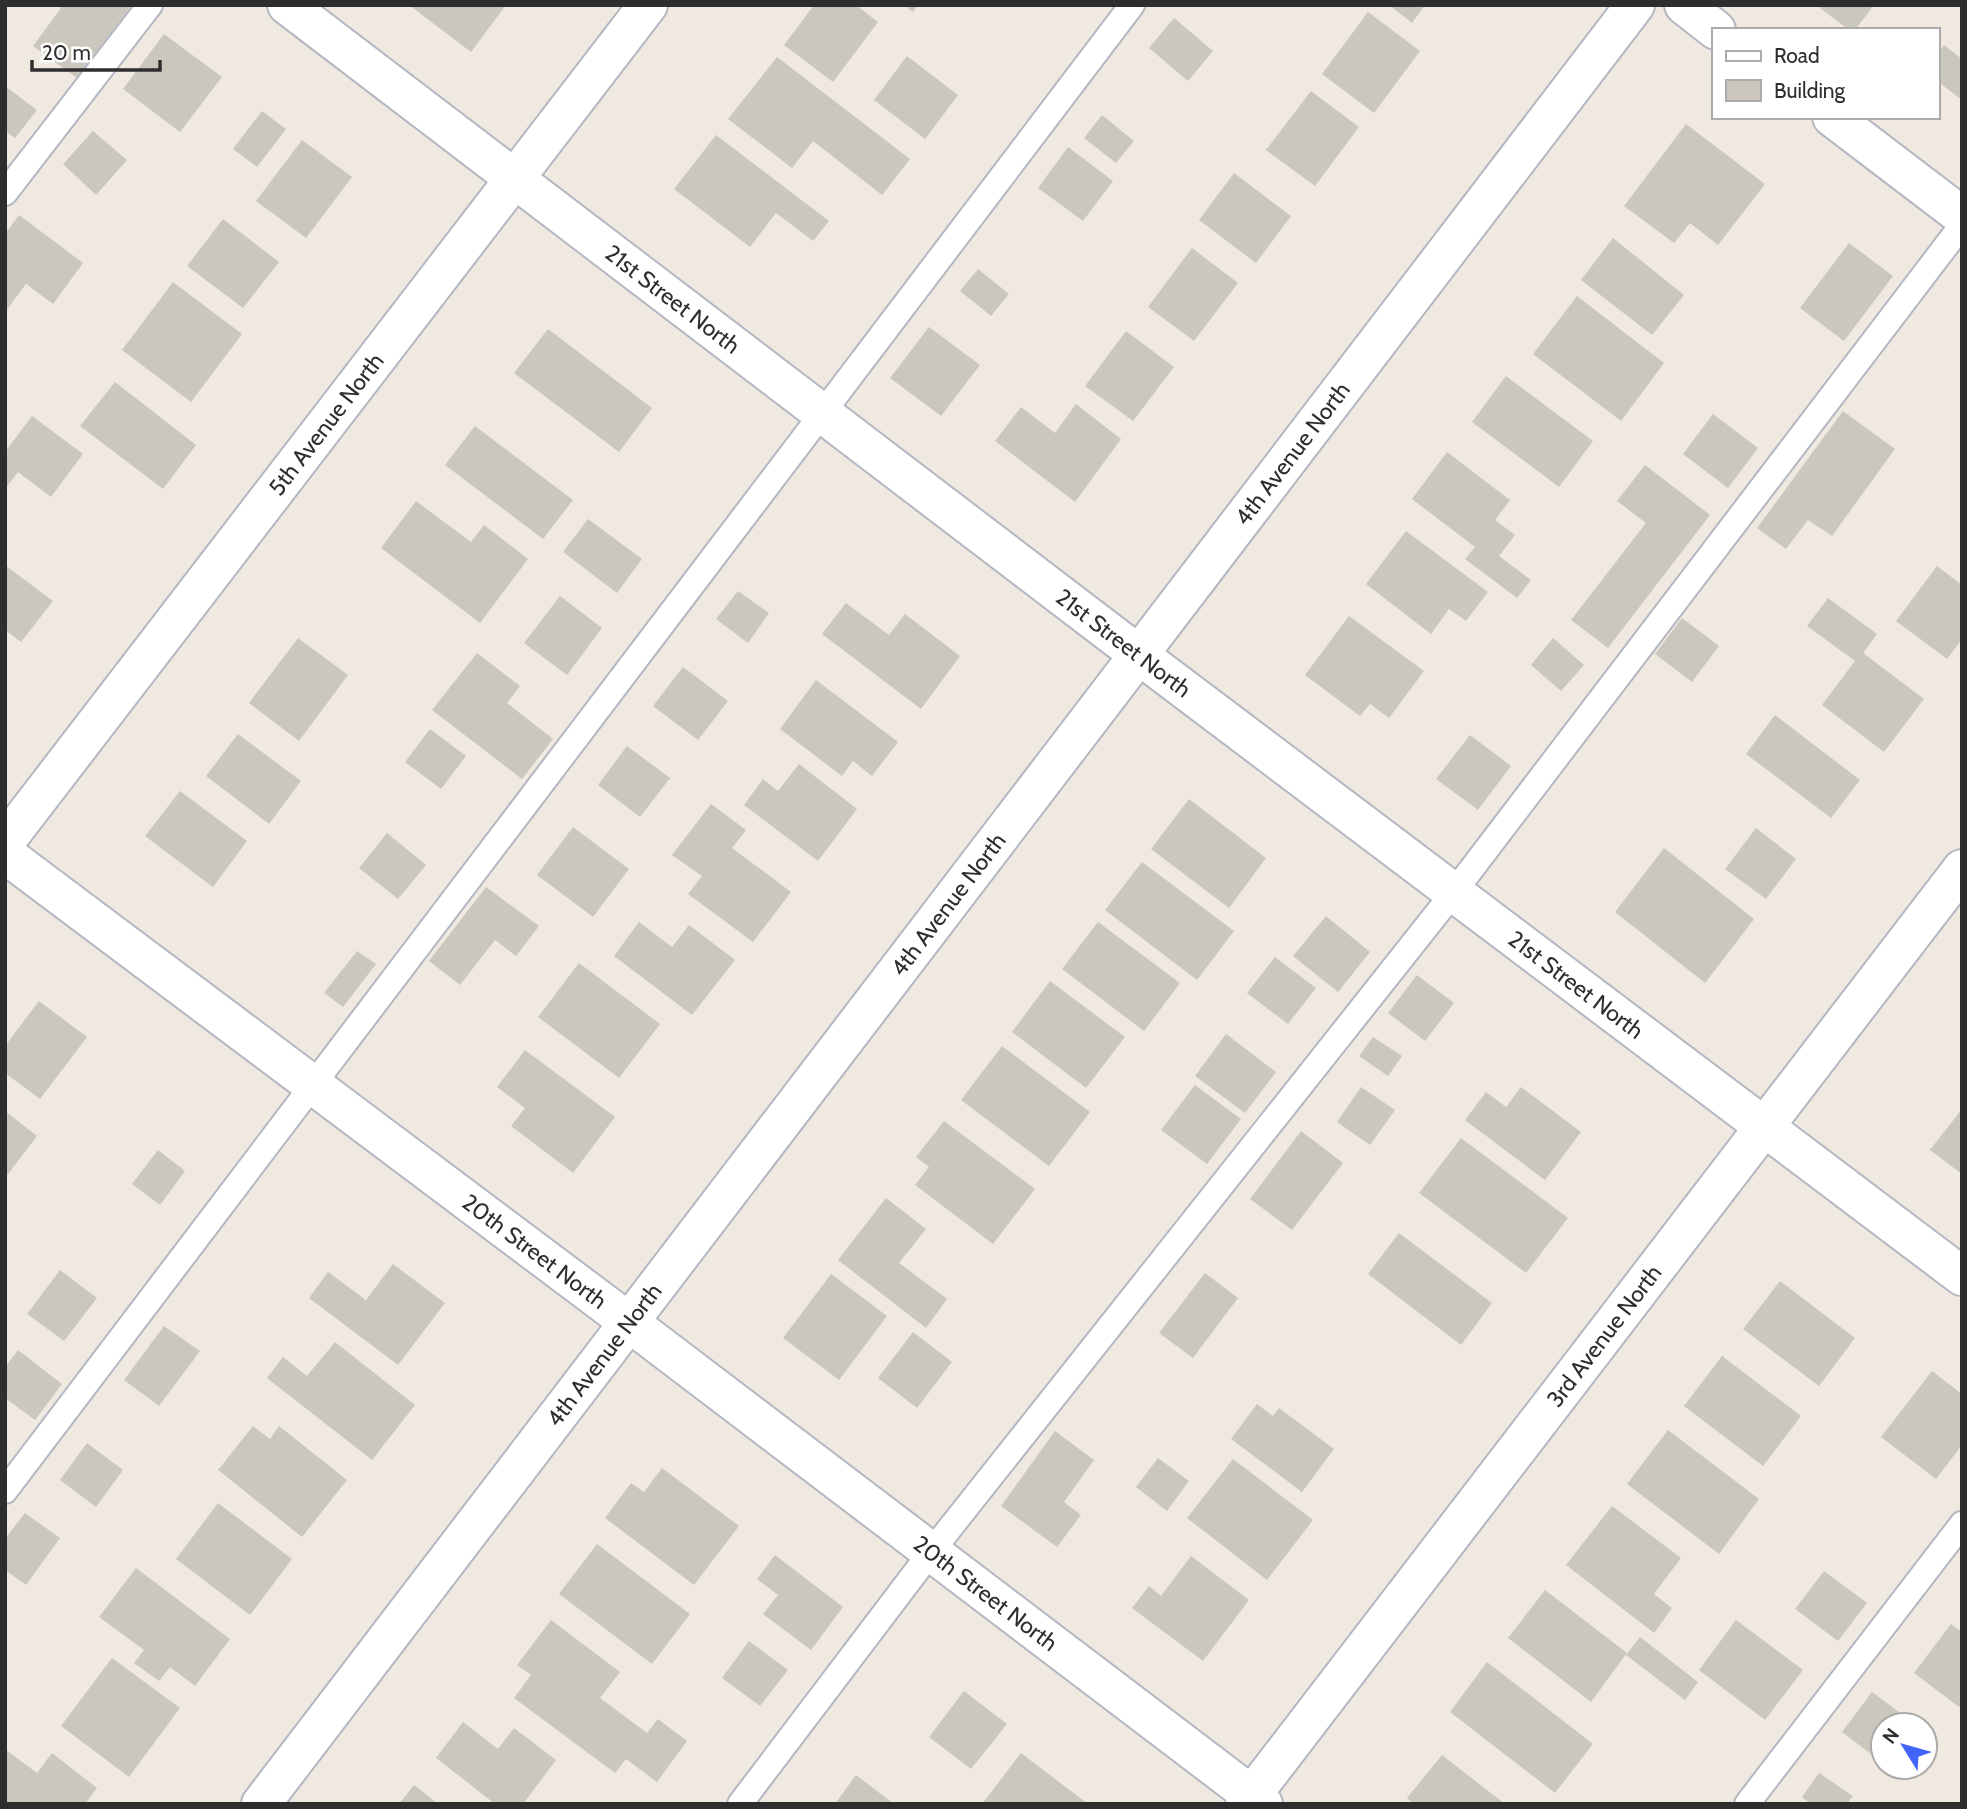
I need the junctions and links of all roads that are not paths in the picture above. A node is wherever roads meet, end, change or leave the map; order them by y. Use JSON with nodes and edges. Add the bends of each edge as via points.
{"nodes":[{"id":1,"x":150,"y":5,"type":"edge"},
{"id":2,"x":287,"y":5,"type":"edge"},
{"id":3,"x":648,"y":5,"type":"edge"},
{"id":4,"x":1132,"y":5,"type":"edge"},
{"id":5,"x":1635,"y":5,"type":"edge"},
{"id":6,"x":1684,"y":5,"type":"edge"},
{"id":7,"x":1714,"y":28,"type":"edge"},
{"id":8,"x":1835,"y":119,"type":"edge"},
{"id":9,"x":514,"y":180,"type":"junction"},
{"id":10,"x":5,"y":193,"type":"edge"},
{"id":11,"x":1962,"y":216,"type":"edge"},
{"id":12,"x":1962,"y":225,"type":"edge"},
{"id":13,"x":821,"y":414,"type":"junction"},
{"id":14,"x":1139,"y":655,"type":"junction"},
{"id":15,"x":5,"y":842,"type":"edge"},
{"id":16,"x":5,"y":854,"type":"edge"},
{"id":17,"x":1962,"y":869,"type":"edge"},
{"id":18,"x":1454,"y":892,"type":"junction"},
{"id":19,"x":314,"y":1086,"type":"junction"},
{"id":20,"x":1765,"y":1126,"type":"junction"},
{"id":21,"x":1962,"y":1276,"type":"edge"},
{"id":22,"x":630,"y":1323,"type":"junction"},
{"id":23,"x":5,"y":1491,"type":"edge"},
{"id":24,"x":1962,"y":1524,"type":"edge"},
{"id":25,"x":931,"y":1552,"type":"junction"},
{"id":26,"x":1253,"y":1801,"type":"edge"},
{"id":27,"x":261,"y":1804,"type":"edge"},
{"id":28,"x":740,"y":1804,"type":"edge"},
{"id":29,"x":1747,"y":1804,"type":"edge"}],
"edges":[{"from":1,"to":10,"type":"lane"},
{"from":2,"to":9,"type":"street","name":"21st Street North"},
{"from":3,"to":9,"type":"street","name":"5th Avenue North"},
{"from":4,"to":13,"type":"lane"},
{"from":5,"to":14,"type":"street","name":"4th Avenue North"},
{"from":6,"to":7,"type":"street"},
{"from":8,"to":11,"type":"street"},
{"from":9,"to":13,"type":"street","name":"21st Street North"},
{"from":9,"to":15,"type":"street","name":"5th Avenue North"},
{"from":12,"to":18,"type":"lane"},
{"from":13,"to":14,"type":"street","name":"21st Street North"},
{"from":13,"to":19,"type":"lane"},
{"from":14,"to":18,"type":"street","name":"21st Street North"},
{"from":14,"to":22,"type":"street","name":"4th Avenue North"},
{"from":16,"to":19,"type":"street","name":"20th Street North"},
{"from":17,"to":20,"type":"street","name":"3rd Avenue North"},
{"from":18,"to":20,"type":"street","name":"21st Street North"},
{"from":18,"to":25,"type":"lane"},
{"from":19,"to":22,"type":"street","name":"20th Street North"},
{"from":19,"to":23,"type":"lane"},
{"from":20,"to":21,"type":"street","name":"21st Street North"},
{"from":20,"to":26,"type":"street","name":"3rd Avenue North"},
{"from":22,"to":25,"type":"street","name":"20th Street North"},
{"from":22,"to":27,"type":"street","name":"4th Avenue North"},
{"from":24,"to":29,"type":"lane"},
{"from":25,"to":26,"type":"street","name":"20th Street North"},
{"from":25,"to":28,"type":"lane"}]}
